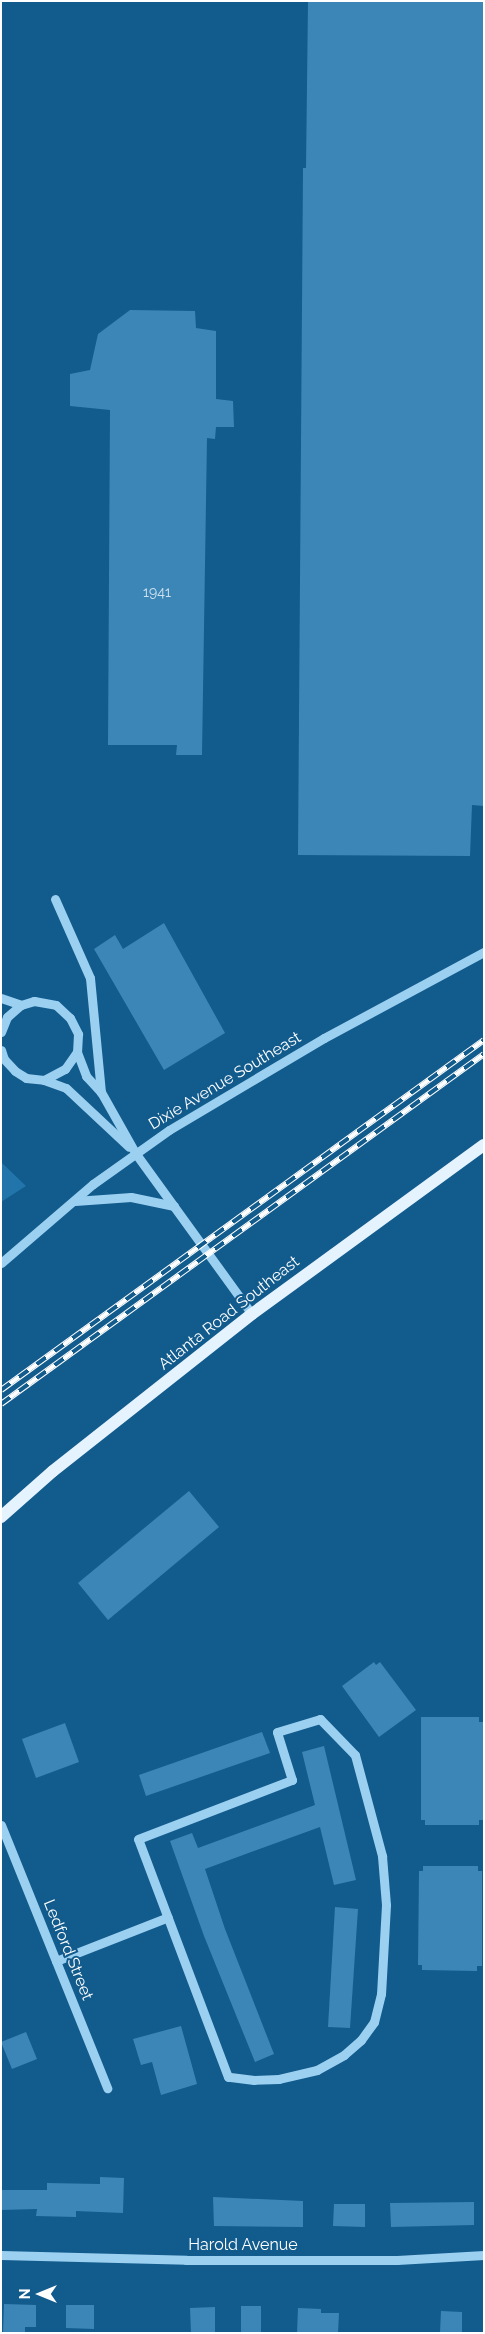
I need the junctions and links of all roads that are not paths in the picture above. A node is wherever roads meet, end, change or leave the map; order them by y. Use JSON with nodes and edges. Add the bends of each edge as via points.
{"nodes":[{"id":1,"x":55,"y":899,"type":"dead end"},
{"id":2,"x":484,"y":952,"type":"edge"},
{"id":3,"x":1,"y":998,"type":"edge"},
{"id":4,"x":21,"y":1004,"type":"junction"},
{"id":5,"x":1,"y":1030,"type":"edge"},
{"id":6,"x":1,"y":1050,"type":"edge"},
{"id":7,"x":77,"y":1052,"type":"junction"},
{"id":8,"x":44,"y":1080,"type":"junction"},
{"id":9,"x":101,"y":1092,"type":"junction"},
{"id":10,"x":484,"y":1145,"type":"edge"},
{"id":11,"x":136,"y":1154,"type":"junction"},
{"id":12,"x":75,"y":1201,"type":"junction"},
{"id":13,"x":174,"y":1206,"type":"junction"},
{"id":14,"x":1,"y":1263,"type":"edge"},
{"id":15,"x":252,"y":1314,"type":"junction"},
{"id":16,"x":1,"y":1517,"type":"edge"},
{"id":17,"x":1,"y":1824,"type":"edge"},
{"id":18,"x":168,"y":1918,"type":"junction"},
{"id":19,"x":56,"y":1961,"type":"junction"},
{"id":20,"x":107,"y":2088,"type":"dead end"},
{"id":21,"x":484,"y":2255,"type":"edge"},
{"id":22,"x":1,"y":2256,"type":"edge"}],
"edges":[{"from":1,"to":9,"type":"street","via":[[90,978]]},
{"from":2,"to":11,"type":"street","name":"Dixie Avenue Southeast","via":[[260,1076],[169,1130]]},
{"from":3,"to":4,"type":"street"},
{"from":4,"to":5,"type":"street","via":[[7,1017]]},
{"from":4,"to":7,"type":"street","via":[[56,1005],[70,1018],[78,1034]]},
{"from":6,"to":8,"type":"street","via":[[4,1058],[26,1078]]},
{"from":7,"to":8,"type":"street","via":[[65,1069]]},
{"from":7,"to":9,"type":"street","via":[[86,1076]]},
{"from":8,"to":11,"type":"street","via":[[66,1088]]},
{"from":9,"to":11,"type":"street"},
{"from":10,"to":15,"type":"main road","name":"Atlanta Road Southeast"},
{"from":11,"to":12,"type":"street","name":"Dixie Avenue Southeast"},
{"from":11,"to":13,"type":"street"},
{"from":12,"to":13,"type":"street","via":[[131,1196]]},
{"from":12,"to":14,"type":"street","name":"Dixie Avenue Southeast"},
{"from":13,"to":15,"type":"street"},
{"from":15,"to":16,"type":"main road","name":"Atlanta Road Southeast","via":[[53,1471]]},
{"from":17,"to":19,"type":"street","name":"Ledford Street"},
{"from":18,"to":18,"type":"street","via":[[138,1839],[292,1780],[277,1732],[320,1719],[355,1755],[382,1856],[386,1905],[381,1994],[374,2022],[362,2040],[317,2070],[279,2079],[228,2077]]},
{"from":18,"to":19,"type":"street"},
{"from":19,"to":20,"type":"street","name":"Ledford Street"},
{"from":21,"to":22,"type":"street","name":"Harold Avenue","via":[[397,2260]]}]}
